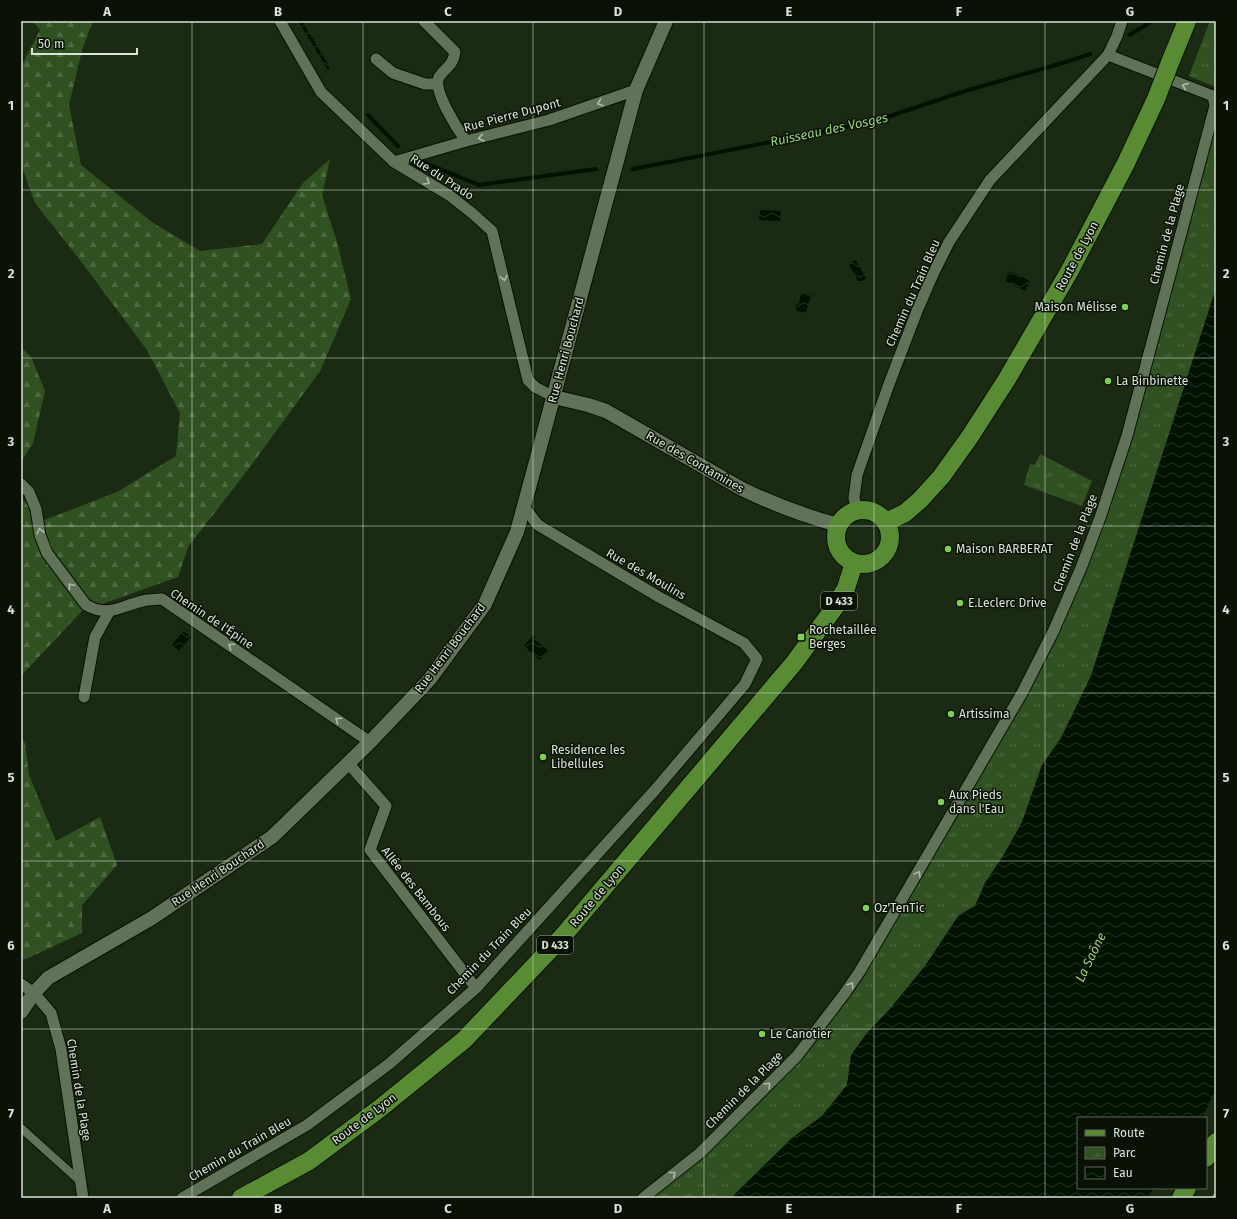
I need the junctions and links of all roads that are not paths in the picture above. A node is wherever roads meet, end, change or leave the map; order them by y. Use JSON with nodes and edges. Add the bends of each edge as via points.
{"nodes":[{"id":1,"x":280,"y":21,"type":"edge"},
{"id":2,"x":424,"y":21,"type":"edge"},
{"id":3,"x":666,"y":21,"type":"edge"},
{"id":4,"x":1122,"y":21,"type":"edge"},
{"id":5,"x":1187,"y":21,"type":"edge"},
{"id":6,"x":1108,"y":55,"type":"junction"},
{"id":7,"x":376,"y":59,"type":"dead end"},
{"id":8,"x":437,"y":84,"type":"junction"},
{"id":9,"x":636,"y":90,"type":"junction"},
{"id":10,"x":1215,"y":106,"type":"edge"},
{"id":11,"x":466,"y":142,"type":"junction"},
{"id":12,"x":394,"y":162,"type":"junction"},
{"id":13,"x":554,"y":397,"type":"junction"},
{"id":14,"x":21,"y":484,"type":"edge"},
{"id":15,"x":524,"y":507,"type":"junction"},
{"id":16,"x":857,"y":510,"type":"junction"},
{"id":17,"x":886,"y":522,"type":"junction"},
{"id":18,"x":838,"y":525,"type":"junction"},
{"id":19,"x":854,"y":563,"type":"junction"},
{"id":20,"x":109,"y":612,"type":"junction"},
{"id":21,"x":757,"y":659,"type":"joint"},
{"id":22,"x":84,"y":697,"type":"dead end"},
{"id":23,"x":370,"y":742,"type":"junction"},
{"id":24,"x":348,"y":763,"type":"junction"},
{"id":25,"x":21,"y":984,"type":"edge"},
{"id":26,"x":476,"y":988,"type":"junction"},
{"id":27,"x":34,"y":993,"type":"junction"},
{"id":28,"x":21,"y":1012,"type":"edge"},
{"id":29,"x":21,"y":1128,"type":"edge"},
{"id":30,"x":1216,"y":1142,"type":"edge"},
{"id":31,"x":1207,"y":1156,"type":"edge"},
{"id":32,"x":81,"y":1182,"type":"junction"},
{"id":33,"x":1187,"y":1189,"type":"edge"},
{"id":34,"x":83,"y":1198,"type":"edge"},
{"id":35,"x":182,"y":1198,"type":"edge"},
{"id":36,"x":241,"y":1198,"type":"edge"},
{"id":37,"x":643,"y":1198,"type":"edge"},
{"id":38,"x":1181,"y":1198,"type":"edge"}],
"edges":[{"from":1,"to":12,"type":"street","name":"Rue du Prado","via":[[321,92]]},
{"from":2,"to":8,"type":"street","via":[[455,52],[453,62]]},
{"from":3,"to":9,"type":"street","name":"Rue Henri Bouchard"},
{"from":4,"to":6,"type":"street","name":"Chemin du Train Bleu"},
{"from":5,"to":17,"type":"main road","name":"Route de Lyon","bridge":true,"via":[[1156,99],[1126,163],[1070,272],[1007,379],[941,477],[905,513]]},
{"from":10,"to":6,"type":"street","one_way":true,"via":[[1213,96]]},
{"from":6,"to":16,"type":"street","name":"Chemin du Train Bleu","via":[[990,180],[949,242],[914,317],[857,475],[854,498]]},
{"from":7,"to":8,"type":"street","via":[[393,73],[425,84]]},
{"from":8,"to":11,"type":"street","via":[[448,115]]},
{"from":9,"to":11,"type":"street","name":"Rue Pierre Dupont","one_way":true,"via":[[549,120]]},
{"from":9,"to":13,"type":"street","name":"Rue Henri Bouchard"},
{"from":37,"to":10,"type":"street","name":"Chemin de la Plage","one_way":true,"via":[[700,1153],[791,1061],[845,993],[920,870],[1032,675],[1082,568],[1120,458]]},
{"from":11,"to":12,"type":"street","name":"Rue Pierre Dupont"},
{"from":12,"to":13,"type":"street","name":"Rue du Prado","one_way":true,"via":[[449,194],[492,231],[528,380],[535,387]]},
{"from":13,"to":15,"type":"street","name":"Rue Henri Bouchard"},
{"from":13,"to":18,"type":"street","name":"Rue des Contamines","via":[[606,411],[742,489],[812,518]]},
{"from":20,"to":14,"type":"street","one_way":true,"via":[[94,610],[86,605],[47,553],[40,535],[36,509],[29,492]]},
{"from":15,"to":21,"type":"street","name":"Rue des Moulins","via":[[538,525],[658,597],[744,643]]},
{"from":15,"to":23,"type":"street","name":"Rue Henri Bouchard","via":[[517,532],[484,604],[429,680]]},
{"from":16,"to":17,"type":"main road","via":[[873,512]]},
{"from":16,"to":18,"type":"main road","via":[[843,518]]},
{"from":17,"to":19,"type":"main road","via":[[890,536],[884,554],[870,563]]},
{"from":18,"to":19,"type":"main road","via":[[836,543],[846,558]]},
{"from":19,"to":36,"type":"main road","name":"Route de Lyon","number":"D 433","via":[[846,588],[835,607],[794,663],[562,937],[464,1040],[379,1109],[309,1161]]},
{"from":20,"to":22,"type":"street","via":[[95,637]]},
{"from":23,"to":20,"type":"street","name":"Chemin de l'Épine","one_way":true,"via":[[162,599],[143,600]]},
{"from":21,"to":26,"type":"street","name":"Chemin du Train Bleu","via":[[745,684],[666,778]]},
{"from":23,"to":24,"type":"street","name":"Rue Henri Bouchard"},
{"from":24,"to":26,"type":"street","name":"Allée des Bambous","via":[[386,806],[370,850]]},
{"from":24,"to":27,"type":"street","name":"Rue Henri Bouchard","via":[[272,836],[152,918],[48,978]]},
{"from":25,"to":27,"type":"street","name":"Chemin de la Plage"},
{"from":26,"to":35,"type":"street","name":"Chemin du Train Bleu","via":[[389,1064],[307,1125]]},
{"from":27,"to":28,"type":"street","name":"Rue Henri Bouchard"},
{"from":27,"to":32,"type":"street","name":"Chemin de la Plage","via":[[51,1013],[61,1049]]},
{"from":29,"to":32,"type":"street"},
{"from":30,"to":31,"type":"main road"},
{"from":32,"to":34,"type":"street","name":"Chemin de la Plage"},
{"from":33,"to":38,"type":"main road"}]}
